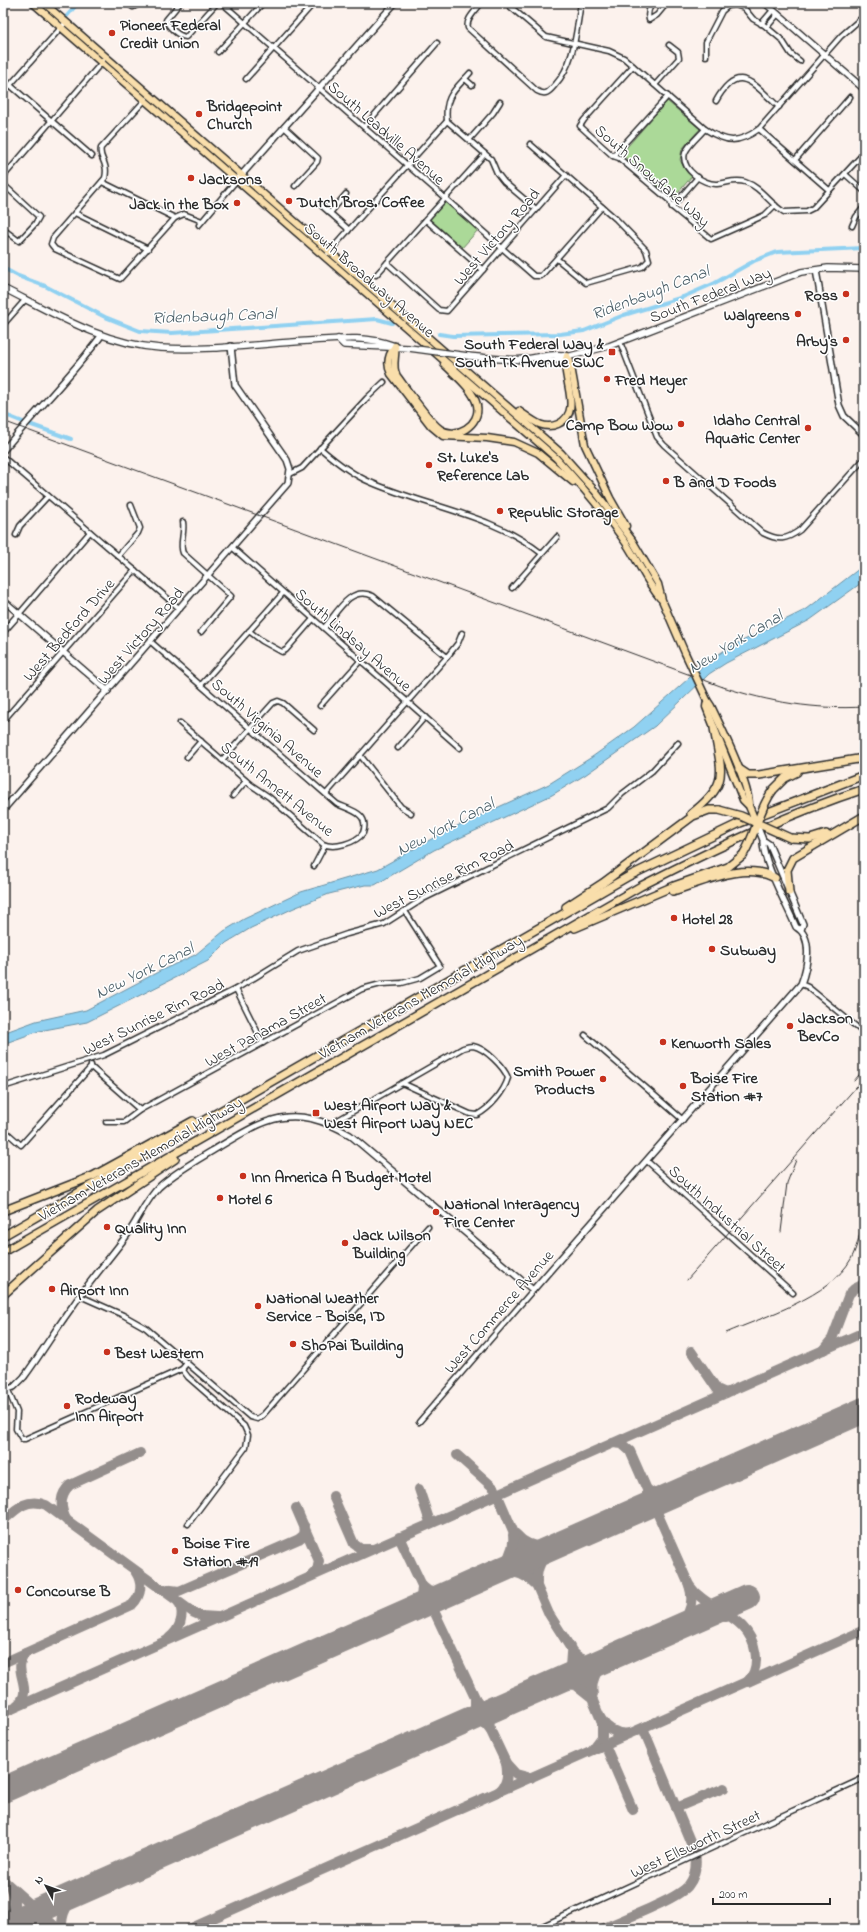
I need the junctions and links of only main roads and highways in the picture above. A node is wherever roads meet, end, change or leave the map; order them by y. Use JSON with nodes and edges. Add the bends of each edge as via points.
{"nodes":[{"id":1,"x":33,"y":3,"type":"edge"},
{"id":2,"x":44,"y":3,"type":"edge"},
{"id":3,"x":327,"y":254,"type":"junction"},
{"id":4,"x":864,"y":269,"type":"edge"},
{"id":5,"x":3,"y":288,"type":"edge"},
{"id":6,"x":419,"y":339,"type":"junction"},
{"id":7,"x":395,"y":346,"type":"junction"},
{"id":8,"x":567,"y":356,"type":"junction"},
{"id":9,"x":498,"y":398,"type":"junction"},
{"id":10,"x":590,"y":495,"type":"junction"},
{"id":11,"x":632,"y":540,"type":"junction"},
{"id":12,"x":662,"y":600,"type":"junction"},
{"id":13,"x":706,"y":700,"type":"junction"},
{"id":14,"x":714,"y":728,"type":"junction"},
{"id":15,"x":864,"y":758,"type":"edge"},
{"id":16,"x":814,"y":767,"type":"junction"},
{"id":17,"x":739,"y":769,"type":"junction"},
{"id":18,"x":864,"y":775,"type":"edge"},
{"id":19,"x":864,"y":789,"type":"edge"},
{"id":20,"x":749,"y":806,"type":"junction"},
{"id":21,"x":864,"y":816,"type":"edge"},
{"id":22,"x":756,"y":823,"type":"junction"},
{"id":23,"x":850,"y":824,"type":"junction"},
{"id":24,"x":650,"y":846,"type":"junction"},
{"id":25,"x":775,"y":878,"type":"road end"},
{"id":26,"x":789,"y":892,"type":"road end"},
{"id":27,"x":638,"y":901,"type":"junction"},
{"id":28,"x":493,"y":970,"type":"junction"},
{"id":29,"x":447,"y":980,"type":"junction"},
{"id":30,"x":240,"y":1099,"type":"junction"},
{"id":31,"x":216,"y":1130,"type":"junction"},
{"id":32,"x":3,"y":1211,"type":"edge"},
{"id":33,"x":3,"y":1236,"type":"edge"},
{"id":34,"x":3,"y":1252,"type":"edge"},
{"id":35,"x":11,"y":1287,"type":"junction"},
{"id":36,"x":3,"y":1291,"type":"edge"},
{"id":37,"x":3,"y":1295,"type":"edge"}],
"edges":[{"from":1,"to":3,"type":"main road","name":"South Broadway Avenue","via":[[236,181]]},
{"from":2,"to":3,"type":"main road","name":"South Broadway Avenue","via":[[241,175]]},
{"from":3,"to":6,"type":"main road","name":"South Broadway Avenue"},
{"from":3,"to":9,"type":"main road","name":"South Broadway Avenue"},
{"from":4,"to":8,"type":"main road","name":"South Federal Way","via":[[801,272],[620,342]]},
{"from":5,"to":7,"type":"main road","name":"South Federal Way","via":[[101,336],[125,343],[160,348],[348,338],[380,340]]},
{"from":6,"to":7,"type":"main road","via":[[475,400],[476,416],[463,431],[445,431],[430,418],[395,372]]},
{"from":6,"to":10,"type":"main road","name":"South Broadway Avenue","via":[[556,458]]},
{"from":7,"to":8,"type":"main road","name":"South Federal Way","bridge":true,"via":[[494,359]]},
{"from":7,"to":10,"type":"main road","via":[[388,358],[388,368],[436,432],[450,437],[514,442],[538,453]]},
{"from":8,"to":9,"type":"main road","via":[[564,362],[571,405],[569,413],[559,424],[544,426],[535,423]]},
{"from":8,"to":11,"type":"main road","via":[[585,445]]},
{"from":9,"to":11,"type":"main road","name":"South Broadway Avenue","via":[[561,453],[595,491]]},
{"from":10,"to":12,"type":"main road","name":"South Broadway Avenue"},
{"from":11,"to":12,"type":"main road","name":"South Broadway Avenue","via":[[658,584]]},
{"from":12,"to":13,"type":"main road","name":"South Broadway Avenue","bridge":true},
{"from":13,"to":14,"type":"main road","name":"South Broadway Avenue"},
{"from":13,"to":17,"type":"main road","name":"South Broadway Avenue","via":[[712,706]]},
{"from":14,"to":20,"type":"main road","name":"South Broadway Avenue","via":[[743,800]]},
{"from":14,"to":24,"type":"highway","via":[[721,770],[716,790],[710,798]]},
{"from":15,"to":16,"type":"highway"},
{"from":16,"to":17,"type":"highway","via":[[752,776]]},
{"from":16,"to":22,"type":"highway","bridge":true,"via":[[785,778],[773,790]]},
{"from":17,"to":20,"type":"main road","name":"South Broadway Avenue","via":[[750,797]]},
{"from":18,"to":29,"type":"highway","name":"Vietnam Veterans Memorial Highway","via":[[775,808],[675,853],[616,883]]},
{"from":19,"to":28,"type":"highway","name":"Vietnam Veterans Memorial Highway","via":[[786,818],[695,858]]},
{"from":20,"to":22,"type":"main road","name":"South Broadway Avenue","bridge":true},
{"from":21,"to":23,"type":"highway"},
{"from":22,"to":23,"type":"highway","bridge":true,"via":[[790,838],[801,839],[818,837]]},
{"from":22,"to":24,"type":"highway","bridge":true,"via":[[719,810],[699,813]]},
{"from":22,"to":27,"type":"highway","bridge":true,"via":[[748,848],[728,867]]},
{"from":23,"to":26,"type":"highway","via":[[793,858],[787,870]]},
{"from":24,"to":29,"type":"highway","via":[[603,883]]},
{"from":25,"to":27,"type":"highway","via":[[760,872],[736,873]]},
{"from":27,"to":28,"type":"highway","via":[[583,924]]},
{"from":28,"to":31,"type":"highway","name":"Vietnam Veterans Memorial Highway"},
{"from":29,"to":30,"type":"highway","name":"Vietnam Veterans Memorial Highway"},
{"from":30,"to":32,"type":"highway","via":[[173,1131],[93,1176]]},
{"from":30,"to":33,"type":"highway","name":"Vietnam Veterans Memorial Highway"},
{"from":31,"to":34,"type":"highway","name":"Vietnam Veterans Memorial Highway"},
{"from":31,"to":35,"type":"highway","via":[[103,1206]]},
{"from":35,"to":36,"type":"highway"},
{"from":35,"to":37,"type":"highway"}]}
